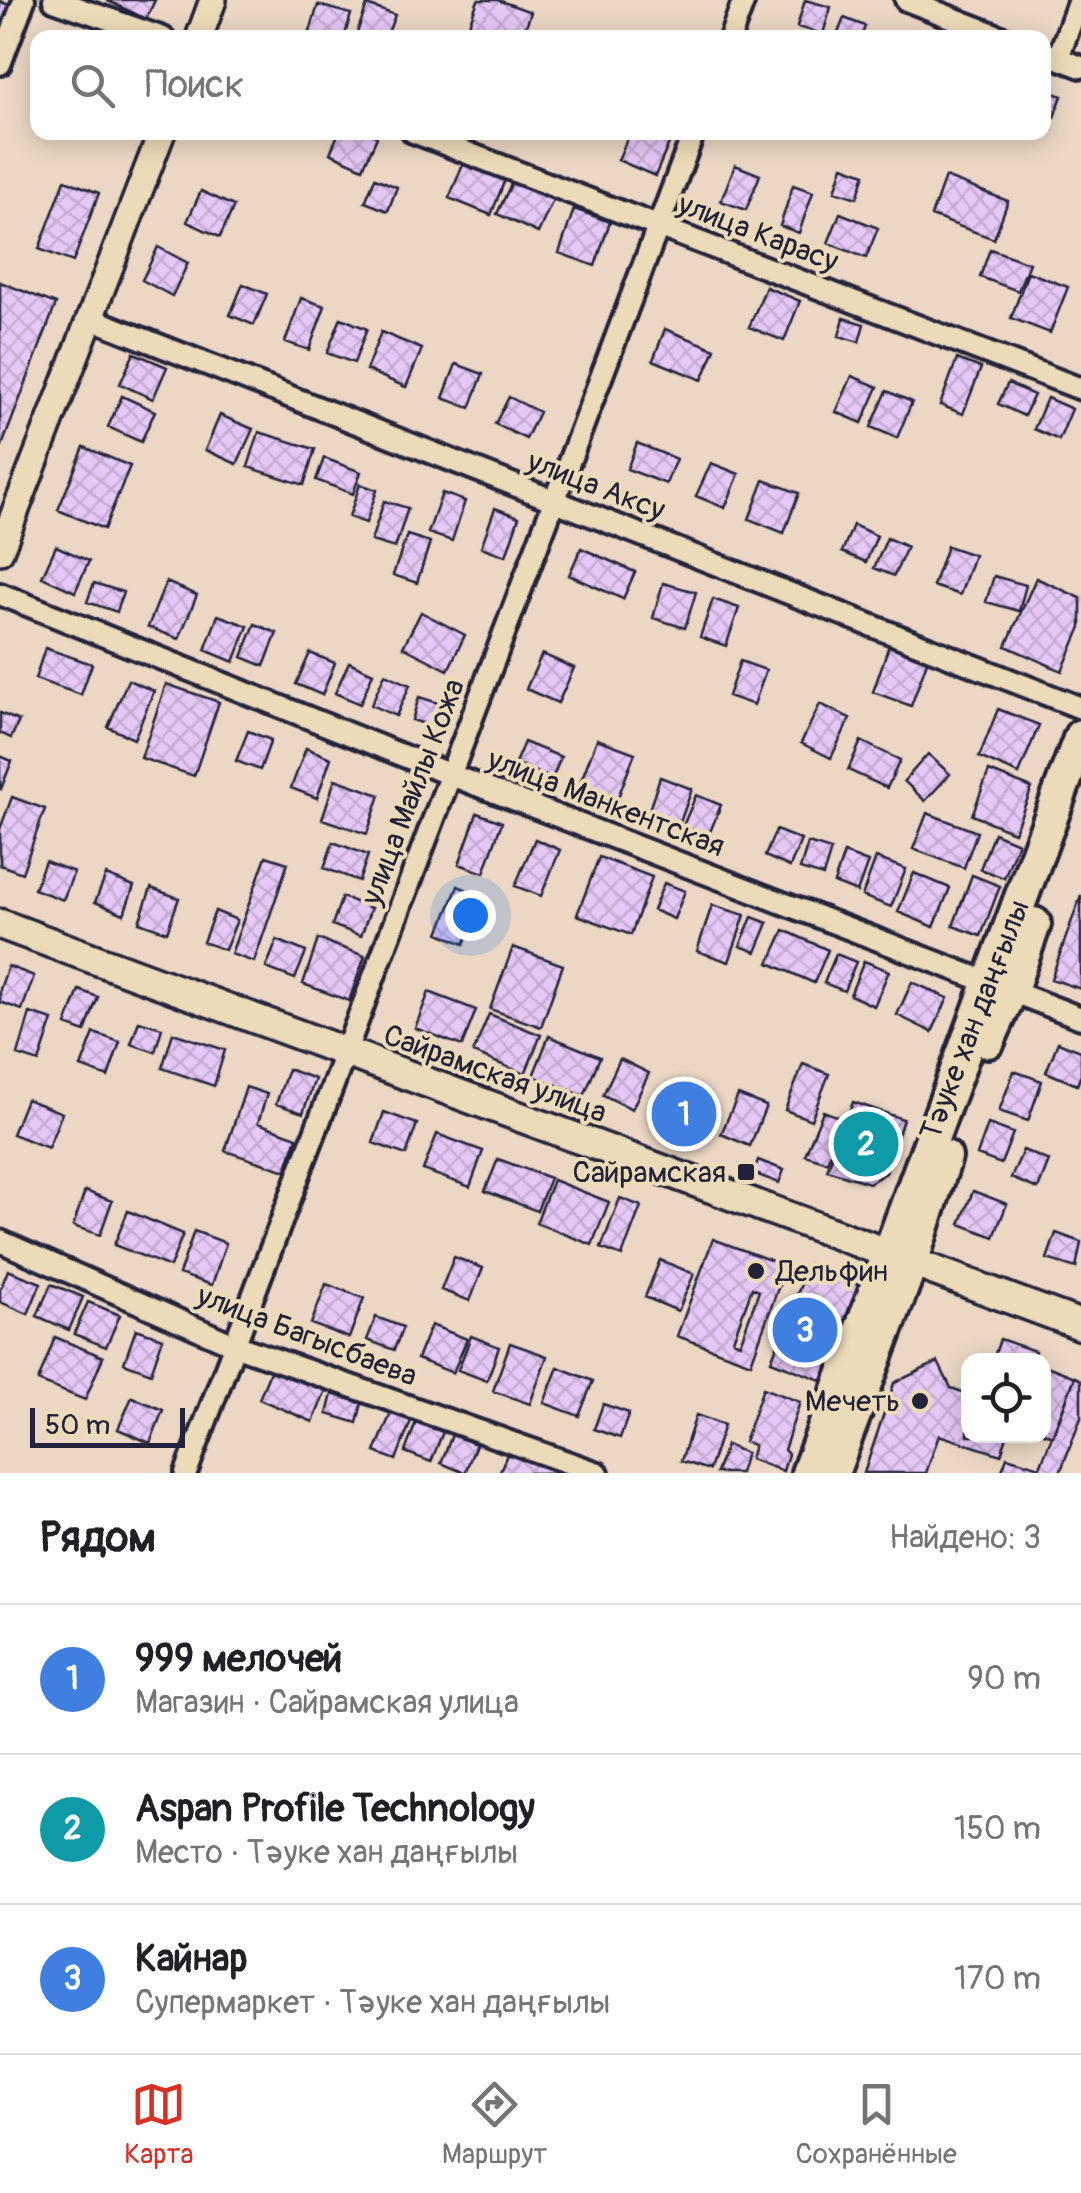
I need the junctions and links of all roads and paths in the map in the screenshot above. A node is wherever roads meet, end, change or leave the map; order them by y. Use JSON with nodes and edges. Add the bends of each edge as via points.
{"nodes":[{"id":1,"x":24,"y":0,"type":"edge"},
{"id":2,"x":54,"y":0,"type":"edge"},
{"id":3,"x":213,"y":0,"type":"edge"},
{"id":4,"x":744,"y":0,"type":"edge"},
{"id":5,"x":906,"y":0,"type":"edge"},
{"id":6,"x":1079,"y":0,"type":"edge"},
{"id":7,"x":140,"y":30,"type":"edge"},
{"id":8,"x":202,"y":30,"type":"edge"},
{"id":9,"x":733,"y":30,"type":"edge"},
{"id":10,"x":983,"y":30,"type":"edge"},
{"id":11,"x":1051,"y":55,"type":"edge"},
{"id":12,"x":0,"y":64,"type":"edge"},
{"id":13,"x":1081,"y":67,"type":"edge"},
{"id":14,"x":159,"y":140,"type":"edge"},
{"id":15,"x":434,"y":140,"type":"edge"},
{"id":16,"x":691,"y":140,"type":"edge"},
{"id":17,"x":658,"y":227,"type":"junction"},
{"id":18,"x":90,"y":318,"type":"junction"},
{"id":19,"x":1081,"y":389,"type":"edge"},
{"id":20,"x":554,"y":502,"type":"junction"},
{"id":21,"x":0,"y":551,"type":"edge"},
{"id":22,"x":0,"y":594,"type":"edge"},
{"id":23,"x":1081,"y":708,"type":"edge"},
{"id":24,"x":1081,"y":736,"type":"edge"},
{"id":25,"x":452,"y":775,"type":"junction"},
{"id":26,"x":1081,"y":790,"type":"edge"},
{"id":27,"x":0,"y":924,"type":"edge"},
{"id":28,"x":999,"y":988,"type":"junction"},
{"id":29,"x":1081,"y":1018,"type":"edge"},
{"id":30,"x":346,"y":1054,"type":"junction"},
{"id":31,"x":0,"y":1241,"type":"edge"},
{"id":32,"x":899,"y":1258,"type":"junction"},
{"id":33,"x":1081,"y":1326,"type":"edge"},
{"id":34,"x":234,"y":1346,"type":"junction"},
{"id":35,"x":186,"y":1473,"type":"edge"},
{"id":36,"x":598,"y":1473,"type":"edge"},
{"id":37,"x":808,"y":1473,"type":"edge"},
{"id":38,"x":832,"y":1473,"type":"edge"}],
"edges":[{"from":1,"to":12,"type":"street"},
{"from":2,"to":7,"type":"street"},
{"from":3,"to":8,"type":"street"},
{"from":4,"to":9,"type":"street"},
{"from":5,"to":10,"type":"street"},
{"from":6,"to":11,"type":"street"},
{"from":11,"to":13,"type":"street"},
{"from":14,"to":18,"type":"street"},
{"from":15,"to":17,"type":"street","name":"улица Карасу"},
{"from":16,"to":17,"type":"street","name":"улица Майлы Кожа"},
{"from":17,"to":19,"type":"street","name":"улица Карасу"},
{"from":17,"to":20,"type":"street","name":"улица Майлы Кожа"},
{"from":18,"to":20,"type":"street","name":"улица Аксу"},
{"from":18,"to":21,"type":"street"},
{"from":20,"to":23,"type":"street","name":"улица Аксу"},
{"from":20,"to":25,"type":"street","name":"улица Майлы Кожа"},
{"from":22,"to":25,"type":"street","name":"улица Манкентская"},
{"from":24,"to":28,"type":"main road","name":"Тәуке хан даңғылы"},
{"from":25,"to":28,"type":"street","name":"улица Манкентская"},
{"from":25,"to":30,"type":"street","name":"улица Майлы Кожа"},
{"from":26,"to":28,"type":"main road","name":"Тәуке хан даңғылы"},
{"from":27,"to":30,"type":"main road","name":"Сайрамская улица"},
{"from":28,"to":29,"type":"street","name":"улица Манкентская"},
{"from":28,"to":32,"type":"main road","name":"Тәуке хан даңғылы","via":[[974,1072]]},
{"from":30,"to":32,"type":"main road","name":"Сайрамская улица"},
{"from":30,"to":34,"type":"street","name":"улица Майлы Кожа"},
{"from":31,"to":34,"type":"street","name":"улица Багысбаева"},
{"from":32,"to":33,"type":"main road","name":"Сайрамская улица"},
{"from":32,"to":37,"type":"main road","name":"Тәуке хан даңғылы"},
{"from":32,"to":38,"type":"main road","name":"Тәуке хан даңғылы"},
{"from":34,"to":35,"type":"street","name":"улица Майлы Кожа"},
{"from":34,"to":36,"type":"street","name":"улица Багысбаева"}]}
